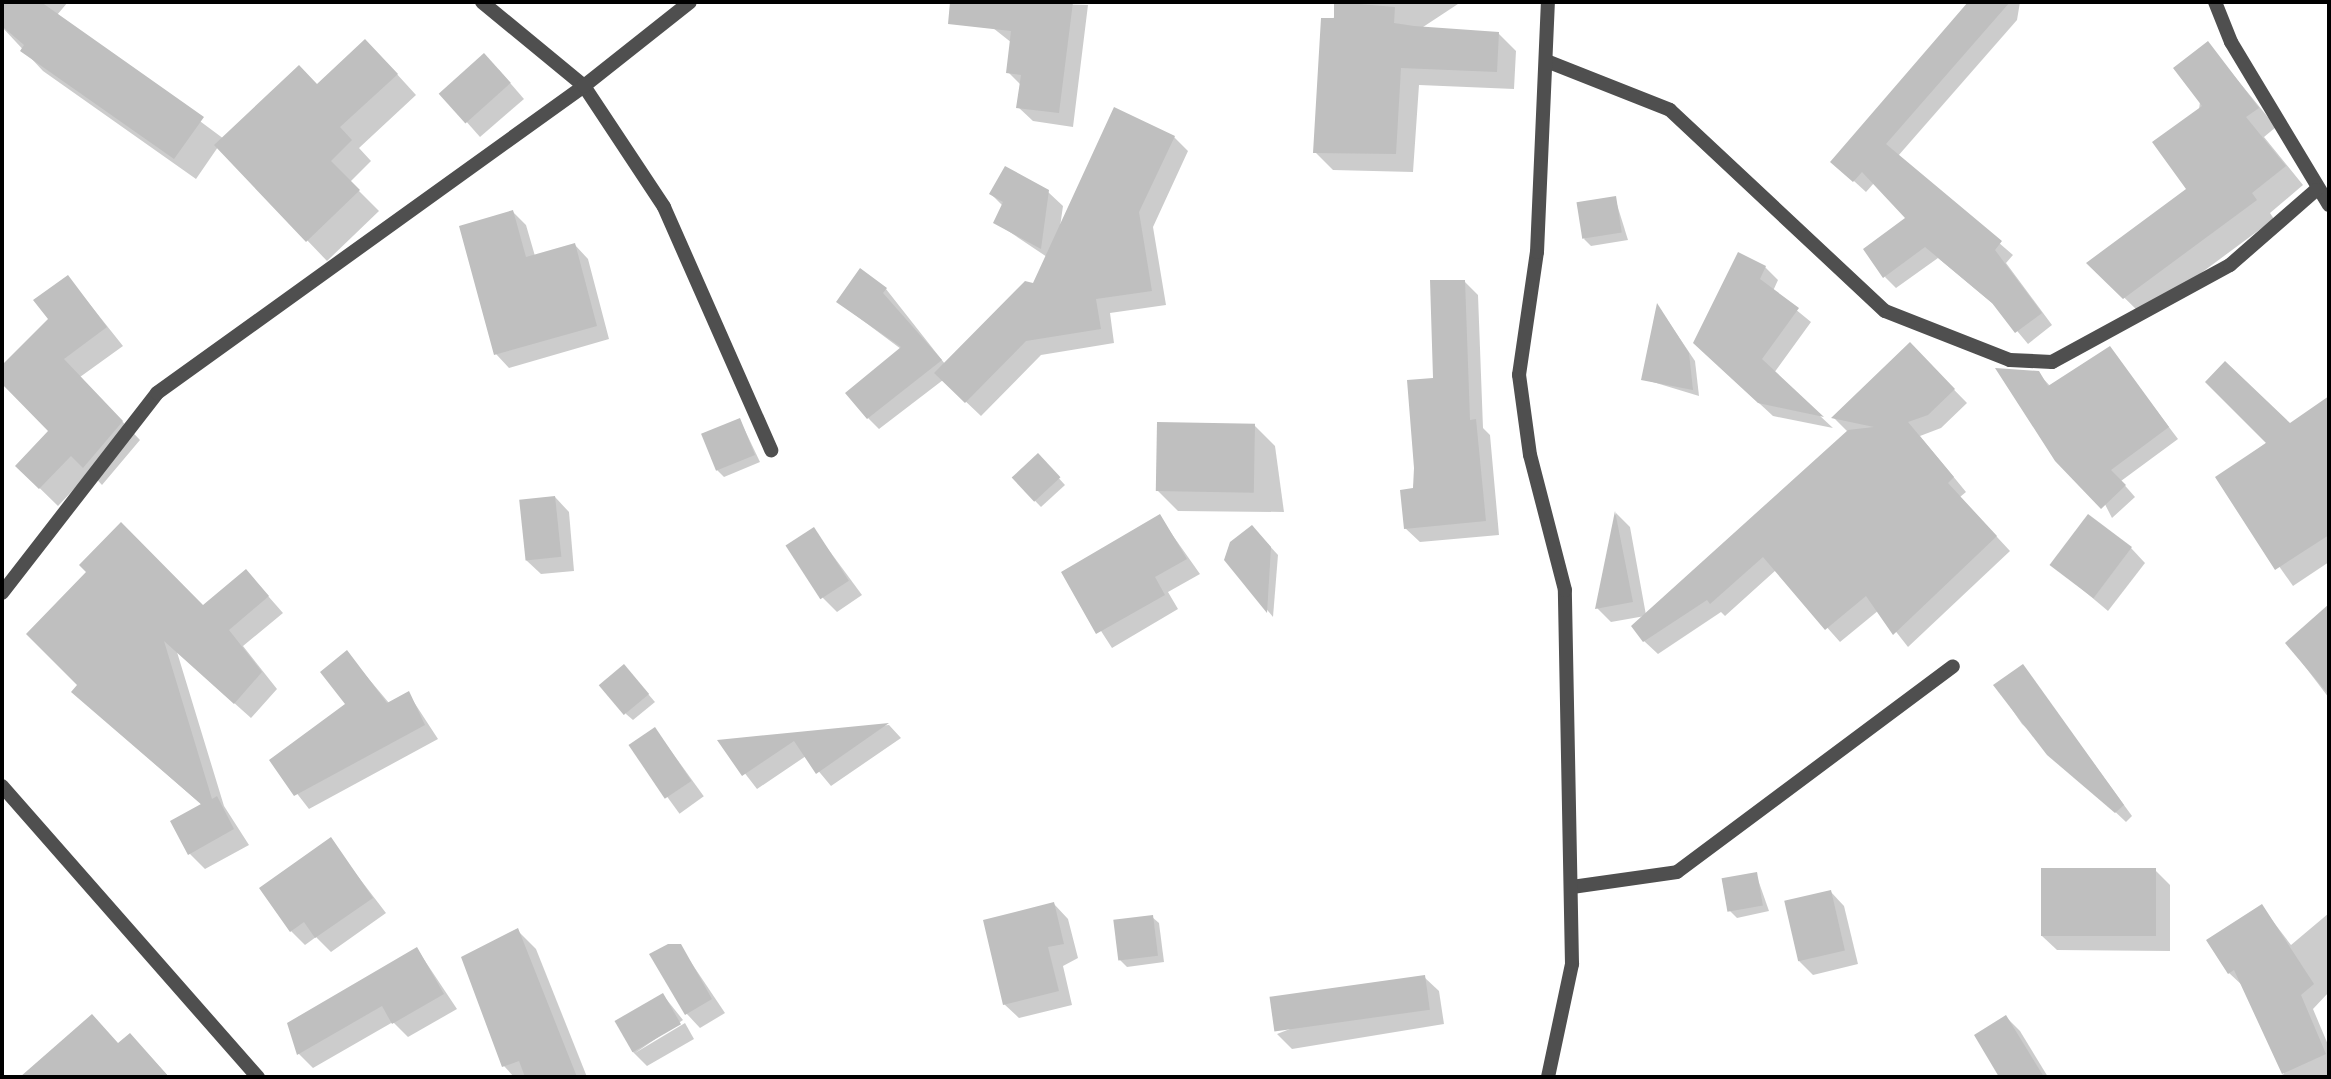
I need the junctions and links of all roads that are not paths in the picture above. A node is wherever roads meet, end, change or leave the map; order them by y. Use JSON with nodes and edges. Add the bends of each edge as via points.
{"nodes":[{"id":1,"x":482,"y":2,"type":"edge"},
{"id":2,"x":690,"y":2,"type":"edge"},
{"id":3,"x":1548,"y":2,"type":"edge"},
{"id":4,"x":2216,"y":2,"type":"edge"},
{"id":5,"x":1549,"y":62,"type":"junction"},
{"id":6,"x":584,"y":86,"type":"junction"},
{"id":7,"x":2316,"y":190,"type":"junction"},
{"id":8,"x":2329,"y":205,"type":"edge"},
{"id":9,"x":771,"y":450,"type":"dead end"},
{"id":10,"x":2,"y":593,"type":"edge"},
{"id":11,"x":1953,"y":666,"type":"dead end"},
{"id":12,"x":2,"y":786,"type":"edge"},
{"id":13,"x":1572,"y":887,"type":"junction"},
{"id":14,"x":258,"y":1077,"type":"edge"},
{"id":15,"x":1548,"y":1077,"type":"edge"}],
"edges":[{"from":1,"to":6,"type":"street"},
{"from":2,"to":6,"type":"street"},
{"from":3,"to":5,"type":"street"},
{"from":4,"to":7,"type":"street","via":[[2231,42]]},
{"from":5,"to":7,"type":"street","via":[[1670,110],[1885,311],[2010,360],[2052,362],[2230,265]]},
{"from":5,"to":13,"type":"street","via":[[1537,252],[1519,375],[1530,455],[1565,590]]},
{"from":6,"to":9,"type":"street","via":[[664,207]]},
{"from":6,"to":10,"type":"street","via":[[157,393]]},
{"from":7,"to":8,"type":"street"},
{"from":11,"to":13,"type":"street","via":[[1677,872]]},
{"from":12,"to":14,"type":"street"},
{"from":13,"to":15,"type":"street","via":[[1572,964]]}]}
